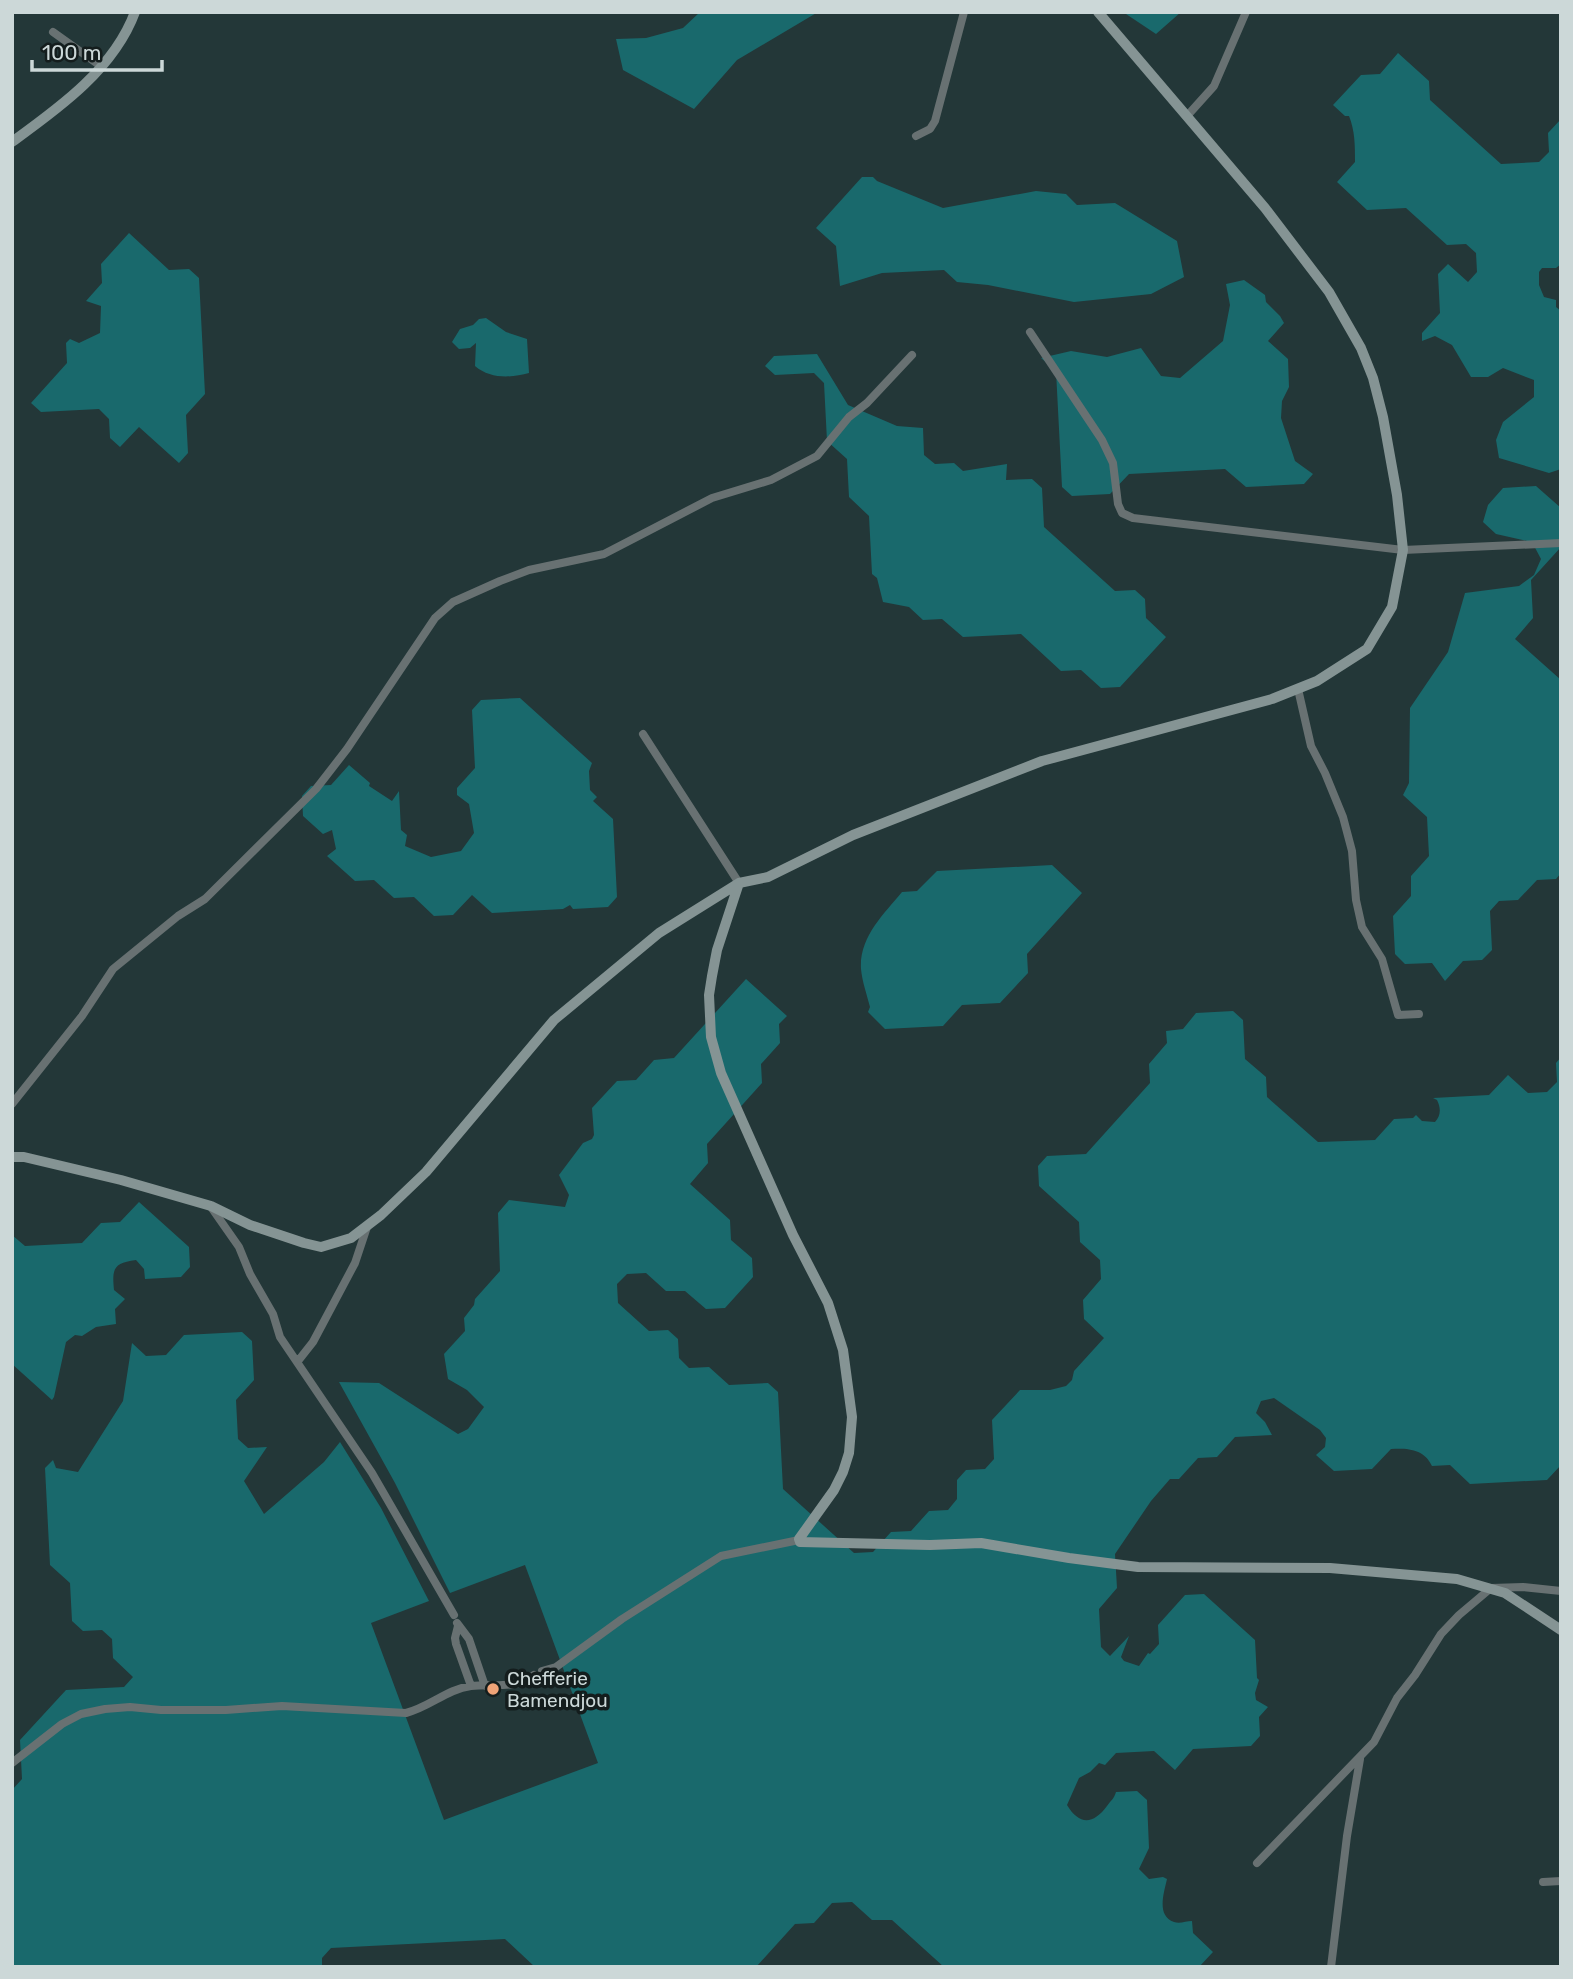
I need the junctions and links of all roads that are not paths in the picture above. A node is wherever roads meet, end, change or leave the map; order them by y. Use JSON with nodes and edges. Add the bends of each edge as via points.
{"nodes":[{"id":1,"x":135,"y":12,"type":"edge"},
{"id":2,"x":964,"y":12,"type":"edge"},
{"id":3,"x":1098,"y":12,"type":"edge"},
{"id":4,"x":1246,"y":12,"type":"edge"},
{"id":5,"x":53,"y":32,"type":"dead end"},
{"id":6,"x":102,"y":67,"type":"junction"},
{"id":7,"x":1187,"y":116,"type":"junction"},
{"id":8,"x":916,"y":136,"type":"dead end"},
{"id":9,"x":12,"y":142,"type":"edge"},
{"id":10,"x":1030,"y":332,"type":"dead end"},
{"id":11,"x":912,"y":355,"type":"dead end"},
{"id":12,"x":1561,"y":543,"type":"edge"},
{"id":13,"x":1403,"y":550,"type":"junction"},
{"id":14,"x":1298,"y":689,"type":"junction"},
{"id":15,"x":643,"y":734,"type":"dead end"},
{"id":16,"x":739,"y":883,"type":"junction"},
{"id":17,"x":1419,"y":1014,"type":"dead end"},
{"id":18,"x":12,"y":1104,"type":"edge"},
{"id":19,"x":12,"y":1157,"type":"edge"},
{"id":20,"x":211,"y":1206,"type":"junction"},
{"id":21,"x":367,"y":1227,"type":"junction"},
{"id":22,"x":298,"y":1361,"type":"junction"},
{"id":23,"x":799,"y":1540,"type":"junction"},
{"id":24,"x":1491,"y":1588,"type":"junction"},
{"id":25,"x":1561,"y":1591,"type":"edge"},
{"id":26,"x":456,"y":1621,"type":"junction"},
{"id":27,"x":1561,"y":1630,"type":"edge"},
{"id":28,"x":471,"y":1686,"type":"junction"},
{"id":29,"x":485,"y":1686,"type":"junction"},
{"id":30,"x":1360,"y":1759,"type":"junction"},
{"id":31,"x":12,"y":1763,"type":"edge"},
{"id":32,"x":1257,"y":1863,"type":"dead end"},
{"id":33,"x":1561,"y":1881,"type":"edge"},
{"id":34,"x":1543,"y":1882,"type":"dead end"},
{"id":35,"x":1331,"y":1967,"type":"edge"}],
"edges":[{"from":1,"to":6,"type":"main road","via":[[120,45]]},
{"from":2,"to":8,"type":"street","via":[[935,121],[930,130]]},
{"from":3,"to":7,"type":"main road"},
{"from":4,"to":7,"type":"street","via":[[1214,86]]},
{"from":5,"to":6,"type":"street"},
{"from":6,"to":9,"type":"main road"},
{"from":7,"to":13,"type":"main road","via":[[1288,237],[1353,332],[1383,416]]},
{"from":10,"to":13,"type":"street","via":[[1102,440],[1113,463],[1122,513],[1133,518]]},
{"from":11,"to":18,"type":"street","via":[[817,456],[771,480],[712,498],[604,554],[529,570],[453,602],[435,618],[316,789],[205,898],[113,969]]},
{"from":12,"to":13,"type":"street"},
{"from":13,"to":14,"type":"main road","via":[[1392,607],[1367,649]]},
{"from":14,"to":16,"type":"main road","via":[[1241,709],[1042,761],[878,824],[768,877]]},
{"from":14,"to":17,"type":"street","via":[[1311,746],[1343,817],[1362,926],[1382,959],[1398,1015]]},
{"from":15,"to":16,"type":"street"},
{"from":16,"to":21,"type":"main road","via":[[659,933],[554,1020],[426,1172]]},
{"from":16,"to":23,"type":"main road","via":[[712,976],[711,1037],[721,1073],[773,1192],[828,1303],[843,1350],[852,1417],[844,1472]]},
{"from":19,"to":20,"type":"main road","via":[[121,1180]]},
{"from":20,"to":21,"type":"main road","via":[[250,1225],[321,1247],[351,1238]]},
{"from":20,"to":22,"type":"street","via":[[239,1247],[280,1337]]},
{"from":21,"to":22,"type":"street","via":[[355,1263]]},
{"from":22,"to":26,"type":"street","via":[[372,1473]]},
{"from":23,"to":24,"type":"main road","via":[[981,1543],[1138,1567],[1330,1568],[1457,1579]]},
{"from":23,"to":29,"type":"street","via":[[722,1556],[556,1667],[517,1685]]},
{"from":24,"to":25,"type":"street"},
{"from":24,"to":27,"type":"main road","via":[[1514,1597]]},
{"from":24,"to":30,"type":"street","via":[[1441,1634]]},
{"from":26,"to":28,"type":"street","via":[[454,1637]]},
{"from":26,"to":29,"type":"street","via":[[469,1639]]},
{"from":28,"to":29,"type":"street"},
{"from":28,"to":31,"type":"street","via":[[407,1713],[282,1706],[105,1709],[62,1724]]},
{"from":30,"to":32,"type":"street"},
{"from":30,"to":35,"type":"street"},
{"from":33,"to":34,"type":"street"}]}
